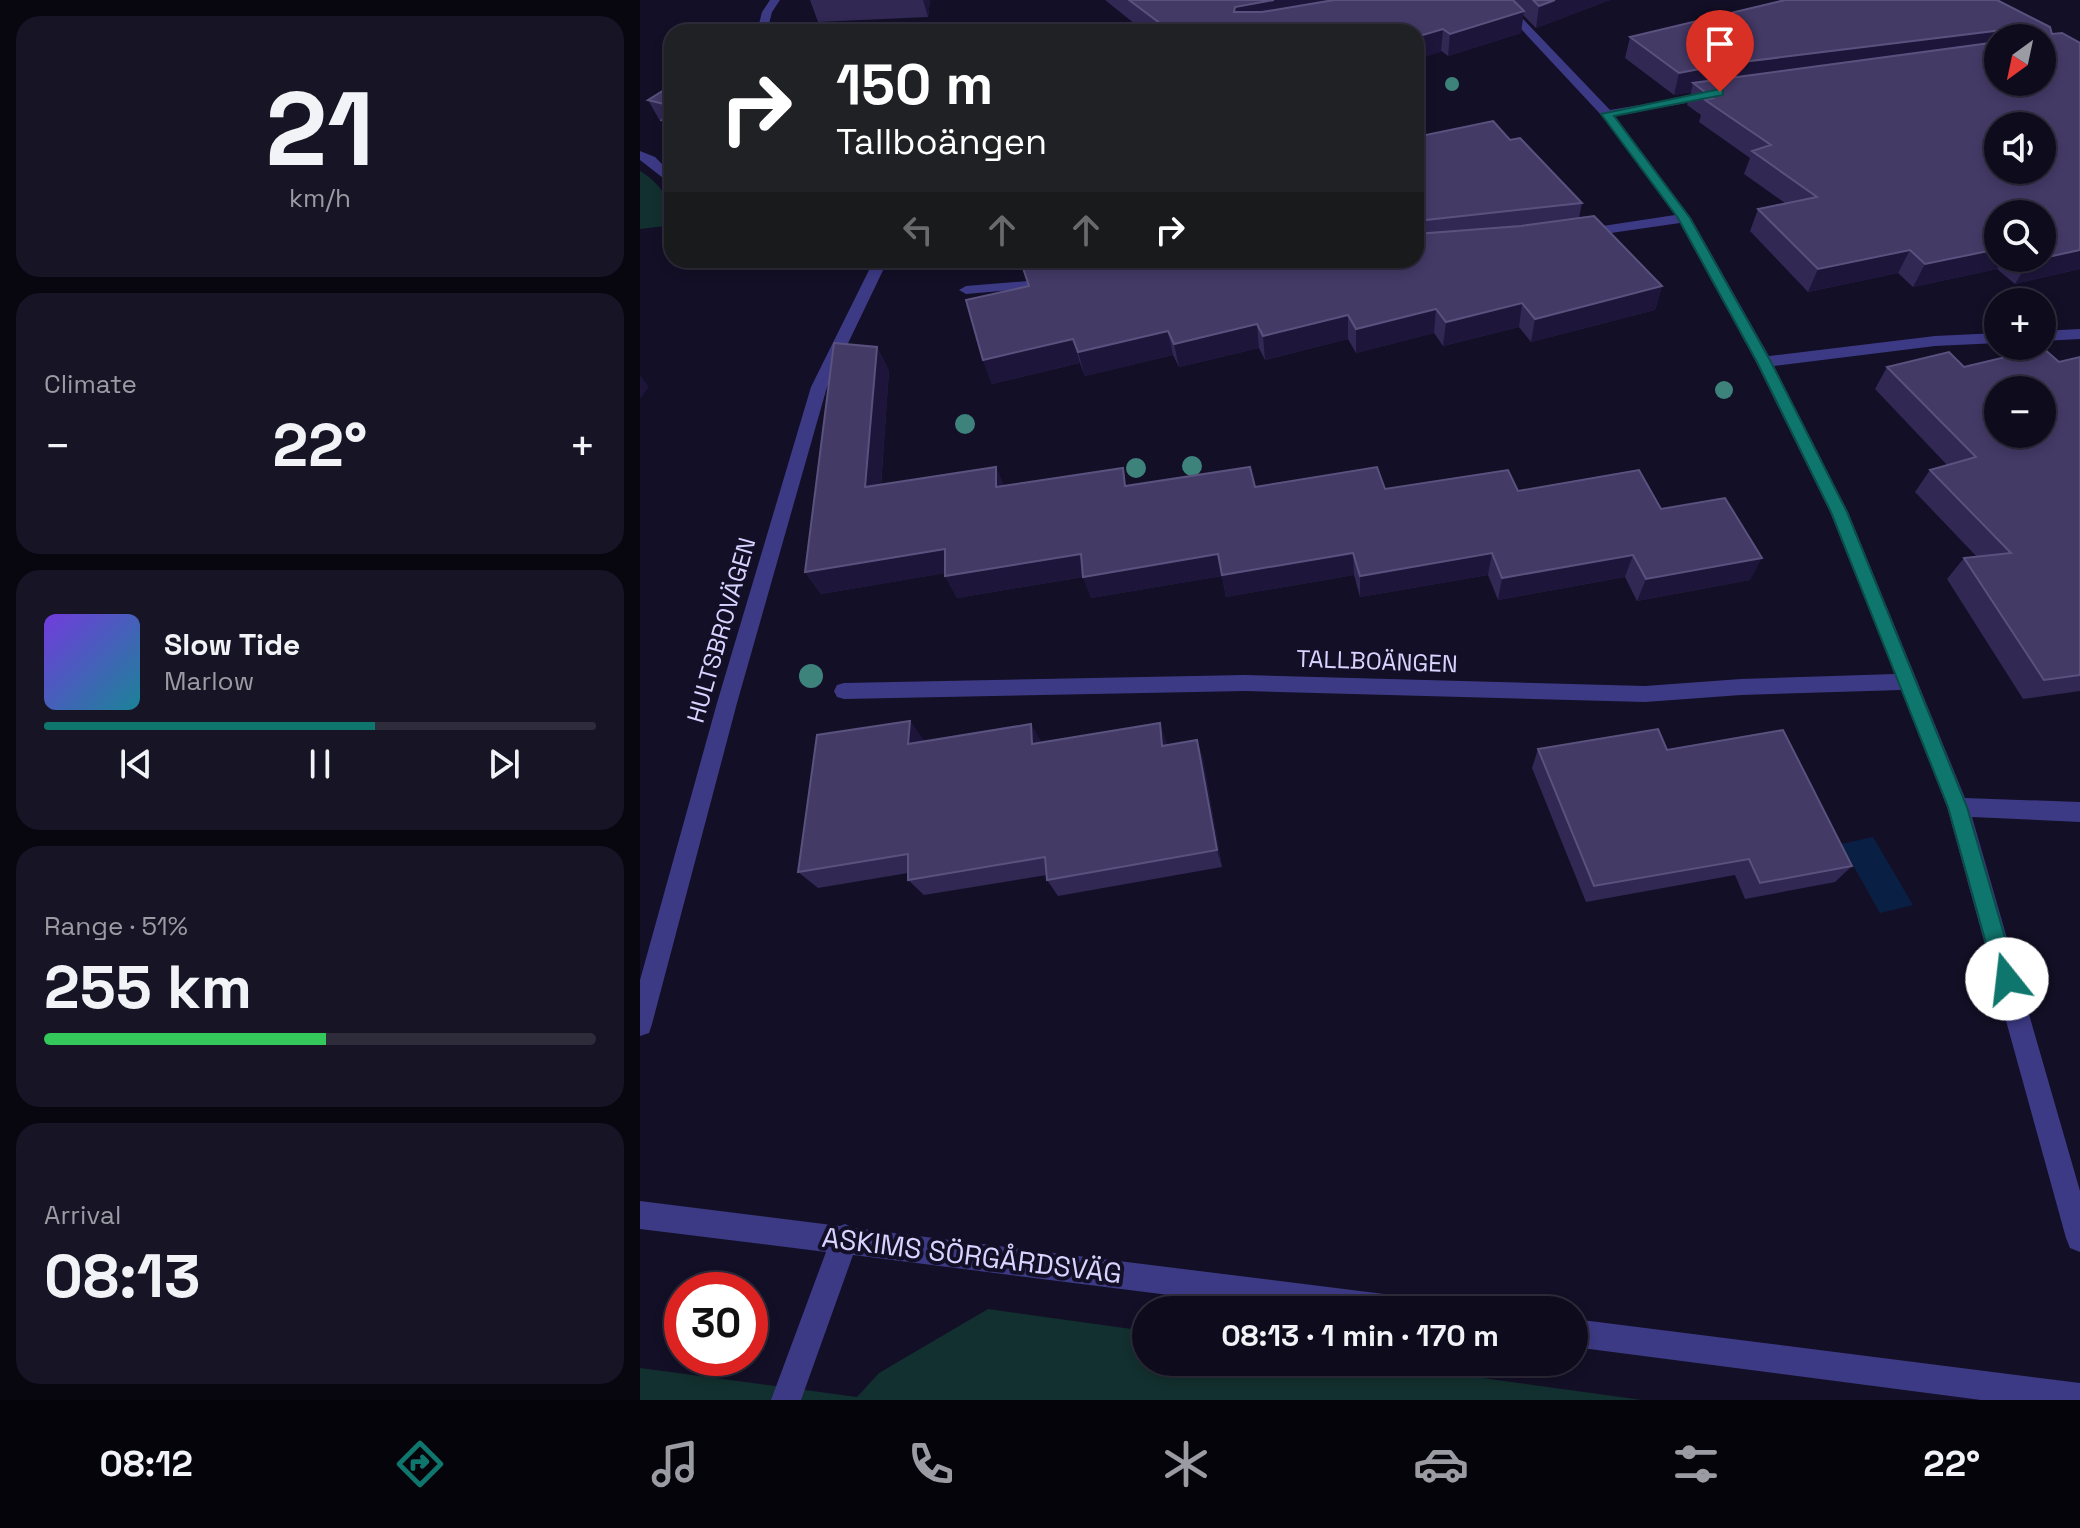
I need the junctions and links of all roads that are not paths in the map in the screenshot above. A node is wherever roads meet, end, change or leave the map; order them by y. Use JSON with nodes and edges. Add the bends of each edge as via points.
{"nodes":[{"id":1,"x":775,"y":0,"type":"edge"},
{"id":2,"x":1499,"y":0,"type":"edge"},
{"id":3,"x":764,"y":24,"type":"edge"},
{"id":4,"x":1731,"y":91,"type":"edge"},
{"id":5,"x":1607,"y":114,"type":"junction"},
{"id":6,"x":640,"y":155,"type":"edge"},
{"id":7,"x":664,"y":173,"type":"edge"},
{"id":8,"x":1684,"y":218,"type":"junction"},
{"id":9,"x":1566,"y":236,"type":"edge"},
{"id":10,"x":877,"y":268,"type":"edge"},
{"id":11,"x":1075,"y":281,"type":"edge"},
{"id":12,"x":966,"y":290,"type":"dead end"},
{"id":13,"x":2080,"y":334,"type":"edge"},
{"id":14,"x":2056,"y":335,"type":"edge"},
{"id":15,"x":1984,"y":339,"type":"edge"},
{"id":16,"x":1764,"y":362,"type":"junction"},
{"id":17,"x":1909,"y":682,"type":"junction"},
{"id":18,"x":844,"y":691,"type":"dead end"},
{"id":19,"x":1958,"y":807,"type":"junction"},
{"id":20,"x":2080,"y":812,"type":"edge"},
{"id":21,"x":640,"y":1024,"type":"edge"},
{"id":22,"x":640,"y":1215,"type":"edge"},
{"id":23,"x":845,"y":1238,"type":"junction"},
{"id":24,"x":2080,"y":1238,"type":"edge"},
{"id":25,"x":1292,"y":1296,"type":"edge"},
{"id":26,"x":1588,"y":1335,"type":"edge"},
{"id":27,"x":2080,"y":1398,"type":"edge"},
{"id":28,"x":786,"y":1400,"type":"edge"}],
"edges":[{"from":1,"to":3,"type":"street"},
{"from":2,"to":5,"type":"street"},
{"from":4,"to":5,"type":"street"},
{"from":5,"to":8,"type":"street"},
{"from":6,"to":7,"type":"street"},
{"from":8,"to":9,"type":"street"},
{"from":8,"to":16,"type":"street"},
{"from":10,"to":21,"type":"street","name":"HULTSBROVÄGEN","via":[[819,387]]},
{"from":11,"to":12,"type":"street"},
{"from":13,"to":14,"type":"street"},
{"from":15,"to":16,"type":"street"},
{"from":16,"to":17,"type":"street","via":[[1839,512]]},
{"from":17,"to":18,"type":"street","name":"TALLBOÄNGEN","via":[[1645,694],[1245,683]]},
{"from":17,"to":19,"type":"street"},
{"from":19,"to":20,"type":"street"},
{"from":19,"to":24,"type":"street"},
{"from":22,"to":23,"type":"street","name":"ASKIMS SÖRGÅRDSVÄG"},
{"from":23,"to":25,"type":"street","name":"ASKIMS SÖRGÅRDSVÄG"},
{"from":23,"to":28,"type":"street"},
{"from":26,"to":27,"type":"street"}]}
